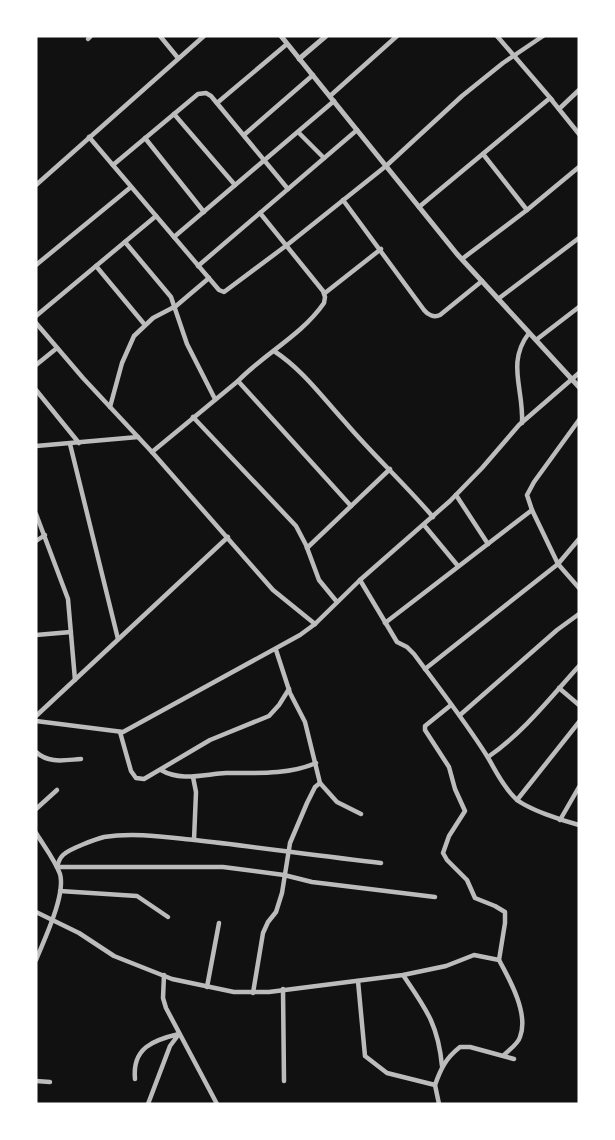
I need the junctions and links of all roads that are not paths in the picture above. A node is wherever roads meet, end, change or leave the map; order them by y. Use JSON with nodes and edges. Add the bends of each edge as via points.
{"nodes":[{"id":1,"x":160,"y":36,"type":"edge"},
{"id":2,"x":204,"y":36,"type":"edge"},
{"id":3,"x":281,"y":36,"type":"edge"},
{"id":4,"x":325,"y":36,"type":"edge"},
{"id":5,"x":397,"y":36,"type":"edge"},
{"id":6,"x":497,"y":36,"type":"edge"},
{"id":7,"x":543,"y":36,"type":"edge"},
{"id":8,"x":287,"y":44,"type":"junction"},
{"id":9,"x":514,"y":56,"type":"junction"},
{"id":10,"x":178,"y":58,"type":"junction"},
{"id":11,"x":299,"y":59,"type":"junction"},
{"id":12,"x":312,"y":75,"type":"junction"},
{"id":13,"x":579,"y":90,"type":"edge"},
{"id":14,"x":550,"y":98,"type":"junction"},
{"id":15,"x":332,"y":99,"type":"junction"},
{"id":16,"x":217,"y":103,"type":"junction"},
{"id":17,"x":560,"y":109,"type":"junction"},
{"id":18,"x":174,"y":114,"type":"junction"},
{"id":19,"x":357,"y":130,"type":"junction"},
{"id":20,"x":298,"y":132,"type":"junction"},
{"id":21,"x":579,"y":134,"type":"edge"},
{"id":22,"x":244,"y":135,"type":"junction"},
{"id":23,"x":88,"y":137,"type":"junction"},
{"id":24,"x":145,"y":138,"type":"junction"},
{"id":25,"x":483,"y":154,"type":"junction"},
{"id":26,"x":324,"y":158,"type":"junction"},
{"id":27,"x":265,"y":160,"type":"junction"},
{"id":28,"x":113,"y":165,"type":"junction"},
{"id":29,"x":386,"y":166,"type":"junction"},
{"id":30,"x":579,"y":167,"type":"edge"},
{"id":31,"x":36,"y":185,"type":"edge"},
{"id":32,"x":235,"y":185,"type":"junction"},
{"id":33,"x":131,"y":187,"type":"junction"},
{"id":34,"x":288,"y":189,"type":"junction"},
{"id":35,"x":343,"y":200,"type":"junction"},
{"id":36,"x":419,"y":207,"type":"junction"},
{"id":37,"x":527,"y":210,"type":"junction"},
{"id":38,"x":204,"y":212,"type":"junction"},
{"id":39,"x":260,"y":213,"type":"junction"},
{"id":40,"x":156,"y":216,"type":"junction"},
{"id":41,"x":174,"y":237,"type":"junction"},
{"id":42,"x":579,"y":238,"type":"edge"},
{"id":43,"x":125,"y":242,"type":"junction"},
{"id":44,"x":287,"y":245,"type":"junction"},
{"id":45,"x":381,"y":249,"type":"junction"},
{"id":46,"x":462,"y":259,"type":"junction"},
{"id":47,"x":36,"y":265,"type":"edge"},
{"id":48,"x":96,"y":266,"type":"junction"},
{"id":49,"x":198,"y":266,"type":"junction"},
{"id":50,"x":209,"y":278,"type":"junction"},
{"id":51,"x":482,"y":281,"type":"junction"},
{"id":52,"x":325,"y":293,"type":"junction"},
{"id":53,"x":498,"y":299,"type":"junction"},
{"id":54,"x":176,"y":306,"type":"junction"},
{"id":55,"x":579,"y":306,"type":"edge"},
{"id":56,"x":36,"y":316,"type":"edge"},
{"id":57,"x":36,"y":323,"type":"edge"},
{"id":58,"x":145,"y":325,"type":"junction"},
{"id":59,"x":529,"y":333,"type":"junction"},
{"id":60,"x":536,"y":340,"type":"junction"},
{"id":61,"x":57,"y":348,"type":"junction"},
{"id":62,"x":274,"y":351,"type":"junction"},
{"id":63,"x":36,"y":365,"type":"edge"},
{"id":64,"x":579,"y":373,"type":"edge"},
{"id":65,"x":571,"y":379,"type":"junction"},
{"id":66,"x":238,"y":381,"type":"junction"},
{"id":67,"x":579,"y":387,"type":"edge"},
{"id":68,"x":36,"y":390,"type":"edge"},
{"id":69,"x":215,"y":399,"type":"junction"},
{"id":70,"x":110,"y":406,"type":"junction"},
{"id":71,"x":193,"y":417,"type":"junction"},
{"id":72,"x":579,"y":420,"type":"edge"},
{"id":73,"x":522,"y":423,"type":"junction"},
{"id":74,"x":138,"y":437,"type":"junction"},
{"id":75,"x":79,"y":443,"type":"junction"},
{"id":76,"x":70,"y":444,"type":"junction"},
{"id":77,"x":36,"y":446,"type":"edge"},
{"id":78,"x":152,"y":452,"type":"junction"},
{"id":79,"x":390,"y":469,"type":"junction"},
{"id":80,"x":456,"y":495,"type":"junction"},
{"id":81,"x":351,"y":506,"type":"junction"},
{"id":82,"x":532,"y":510,"type":"junction"},
{"id":83,"x":36,"y":514,"type":"edge"},
{"id":84,"x":433,"y":517,"type":"junction"},
{"id":85,"x":424,"y":525,"type":"junction"},
{"id":86,"x":45,"y":535,"type":"junction"},
{"id":87,"x":228,"y":537,"type":"junction"},
{"id":88,"x":579,"y":539,"type":"edge"},
{"id":89,"x":36,"y":541,"type":"edge"},
{"id":90,"x":488,"y":544,"type":"junction"},
{"id":91,"x":308,"y":548,"type":"junction"},
{"id":92,"x":558,"y":564,"type":"junction"},
{"id":93,"x":458,"y":566,"type":"junction"},
{"id":94,"x":360,"y":580,"type":"junction"},
{"id":95,"x":579,"y":588,"type":"edge"},
{"id":96,"x":337,"y":602,"type":"junction"},
{"id":97,"x":579,"y":614,"type":"edge"},
{"id":98,"x":385,"y":623,"type":"junction"},
{"id":99,"x":315,"y":624,"type":"junction"},
{"id":100,"x":72,"y":632,"type":"junction"},
{"id":101,"x":36,"y":635,"type":"edge"},
{"id":102,"x":118,"y":639,"type":"junction"},
{"id":103,"x":276,"y":650,"type":"junction"},
{"id":104,"x":579,"y":666,"type":"edge"},
{"id":105,"x":425,"y":669,"type":"junction"},
{"id":106,"x":75,"y":680,"type":"junction"},
{"id":107,"x":559,"y":688,"type":"junction"},
{"id":108,"x":288,"y":689,"type":"junction"},
{"id":109,"x":452,"y":705,"type":"junction"},
{"id":110,"x":579,"y":705,"type":"edge"},
{"id":111,"x":36,"y":716,"type":"edge"},
{"id":112,"x":460,"y":716,"type":"junction"},
{"id":113,"x":579,"y":722,"type":"edge"},
{"id":114,"x":120,"y":732,"type":"junction"},
{"id":115,"x":36,"y":752,"type":"edge"},
{"id":116,"x":488,"y":757,"type":"junction"},
{"id":117,"x":81,"y":759,"type":"dead end"},
{"id":118,"x":316,"y":764,"type":"junction"},
{"id":119,"x":161,"y":770,"type":"junction"},
{"id":120,"x":193,"y":777,"type":"junction"},
{"id":121,"x":320,"y":783,"type":"junction"},
{"id":122,"x":579,"y":787,"type":"edge"},
{"id":123,"x":57,"y":790,"type":"dead end"},
{"id":124,"x":517,"y":800,"type":"junction"},
{"id":125,"x":36,"y":809,"type":"edge"},
{"id":126,"x":361,"y":814,"type":"dead end"},
{"id":127,"x":560,"y":820,"type":"junction"},
{"id":128,"x":579,"y":825,"type":"edge"},
{"id":129,"x":36,"y":833,"type":"edge"},
{"id":130,"x":194,"y":840,"type":"junction"},
{"id":131,"x":287,"y":853,"type":"junction"},
{"id":132,"x":381,"y":863,"type":"dead end"},
{"id":133,"x":57,"y":867,"type":"junction"},
{"id":134,"x":285,"y":875,"type":"junction"},
{"id":135,"x":60,"y":891,"type":"junction"},
{"id":136,"x":435,"y":897,"type":"dead end"},
{"id":137,"x":36,"y":912,"type":"edge"},
{"id":138,"x":168,"y":917,"type":"dead end"},
{"id":139,"x":51,"y":921,"type":"junction"},
{"id":140,"x":219,"y":924,"type":"dead end"},
{"id":141,"x":36,"y":960,"type":"edge"},
{"id":142,"x":499,"y":960,"type":"junction"},
{"id":143,"x":164,"y":975,"type":"junction"},
{"id":144,"x":403,"y":975,"type":"junction"},
{"id":145,"x":358,"y":981,"type":"junction"},
{"id":146,"x":207,"y":987,"type":"junction"},
{"id":147,"x":283,"y":989,"type":"junction"},
{"id":148,"x":253,"y":993,"type":"junction"},
{"id":149,"x":179,"y":1034,"type":"junction"},
{"id":150,"x":504,"y":1055,"type":"junction"},
{"id":151,"x":514,"y":1059,"type":"dead end"},
{"id":152,"x":442,"y":1066,"type":"junction"},
{"id":153,"x":135,"y":1079,"type":"dead end"},
{"id":154,"x":36,"y":1081,"type":"edge"},
{"id":155,"x":284,"y":1081,"type":"dead end"},
{"id":156,"x":50,"y":1082,"type":"dead end"},
{"id":157,"x":435,"y":1085,"type":"junction"},
{"id":158,"x":148,"y":1104,"type":"edge"},
{"id":159,"x":217,"y":1104,"type":"edge"},
{"id":160,"x":439,"y":1104,"type":"edge"}],
"edges":[{"from":1,"to":10,"type":"street"},
{"from":2,"to":10,"type":"street"},
{"from":3,"to":8,"type":"street"},
{"from":4,"to":11,"type":"street"},
{"from":5,"to":15,"type":"street"},
{"from":6,"to":9,"type":"street"},
{"from":7,"to":9,"type":"street"},
{"from":8,"to":11,"type":"street"},
{"from":8,"to":16,"type":"street"},
{"from":9,"to":14,"type":"street"},
{"from":9,"to":29,"type":"street","via":[[462,96]]},
{"from":10,"to":23,"type":"street"},
{"from":11,"to":12,"type":"street"},
{"from":12,"to":15,"type":"street"},
{"from":12,"to":22,"type":"street"},
{"from":13,"to":17,"type":"street"},
{"from":14,"to":17,"type":"street"},
{"from":14,"to":21,"type":"street"},
{"from":14,"to":25,"type":"street"},
{"from":15,"to":19,"type":"street"},
{"from":15,"to":20,"type":"street"},
{"from":16,"to":18,"type":"street","via":[[202,92]]},
{"from":16,"to":22,"type":"street"},
{"from":17,"to":21,"type":"street"},
{"from":18,"to":24,"type":"street"},
{"from":18,"to":32,"type":"street"},
{"from":19,"to":26,"type":"street"},
{"from":19,"to":29,"type":"street"},
{"from":20,"to":26,"type":"street"},
{"from":20,"to":27,"type":"street"},
{"from":22,"to":27,"type":"street"},
{"from":23,"to":28,"type":"street"},
{"from":23,"to":31,"type":"street"},
{"from":24,"to":28,"type":"street"},
{"from":24,"to":38,"type":"street"},
{"from":25,"to":36,"type":"street"},
{"from":25,"to":37,"type":"street"},
{"from":26,"to":34,"type":"street"},
{"from":27,"to":32,"type":"street"},
{"from":27,"to":34,"type":"street"},
{"from":28,"to":33,"type":"street"},
{"from":29,"to":35,"type":"street"},
{"from":29,"to":36,"type":"street"},
{"from":30,"to":37,"type":"street"},
{"from":32,"to":38,"type":"street"},
{"from":33,"to":40,"type":"street"},
{"from":33,"to":47,"type":"street"},
{"from":34,"to":39,"type":"street"},
{"from":35,"to":44,"type":"street"},
{"from":35,"to":45,"type":"street"},
{"from":36,"to":46,"type":"street"},
{"from":37,"to":46,"type":"street"},
{"from":38,"to":41,"type":"street"},
{"from":39,"to":44,"type":"street"},
{"from":39,"to":49,"type":"street"},
{"from":40,"to":41,"type":"street"},
{"from":40,"to":43,"type":"street"},
{"from":41,"to":49,"type":"street"},
{"from":42,"to":53,"type":"street"},
{"from":43,"to":48,"type":"street"},
{"from":43,"to":54,"type":"street"},
{"from":44,"to":50,"type":"street","via":[[225,291],[219,290]]},
{"from":44,"to":52,"type":"street"},
{"from":45,"to":51,"type":"street","via":[[424,310],[433,316],[440,315]]},
{"from":45,"to":52,"type":"street"},
{"from":46,"to":51,"type":"street"},
{"from":48,"to":56,"type":"street"},
{"from":48,"to":58,"type":"street"},
{"from":49,"to":50,"type":"street"},
{"from":50,"to":54,"type":"street"},
{"from":51,"to":53,"type":"street"},
{"from":52,"to":62,"type":"street","via":[[322,306]]},
{"from":53,"to":59,"type":"street"},
{"from":54,"to":58,"type":"street"},
{"from":54,"to":69,"type":"street","via":[[187,344]]},
{"from":55,"to":60,"type":"street"},
{"from":57,"to":61,"type":"street"},
{"from":58,"to":70,"type":"street","via":[[128,346]]},
{"from":59,"to":60,"type":"street"},
{"from":59,"to":73,"type":"street","via":[[517,361]]},
{"from":60,"to":65,"type":"street"},
{"from":61,"to":63,"type":"street"},
{"from":61,"to":70,"type":"street"},
{"from":62,"to":66,"type":"street"},
{"from":62,"to":79,"type":"street","via":[[309,380]]},
{"from":64,"to":65,"type":"street"},
{"from":65,"to":67,"type":"street"},
{"from":65,"to":73,"type":"street"},
{"from":66,"to":69,"type":"street"},
{"from":66,"to":81,"type":"street"},
{"from":68,"to":75,"type":"street"},
{"from":69,"to":71,"type":"street"},
{"from":70,"to":74,"type":"street"},
{"from":71,"to":78,"type":"street"},
{"from":71,"to":91,"type":"street","via":[[296,526]]},
{"from":72,"to":82,"type":"street","via":[[527,495]]},
{"from":73,"to":80,"type":"street"},
{"from":74,"to":75,"type":"street"},
{"from":74,"to":78,"type":"street"},
{"from":75,"to":76,"type":"street"},
{"from":76,"to":77,"type":"street"},
{"from":76,"to":102,"type":"street"},
{"from":78,"to":87,"type":"street"},
{"from":79,"to":81,"type":"street"},
{"from":79,"to":84,"type":"street"},
{"from":80,"to":84,"type":"street"},
{"from":80,"to":90,"type":"street"},
{"from":81,"to":91,"type":"street"},
{"from":82,"to":90,"type":"street"},
{"from":82,"to":92,"type":"street"},
{"from":83,"to":86,"type":"street"},
{"from":84,"to":85,"type":"street"},
{"from":85,"to":93,"type":"street"},
{"from":85,"to":94,"type":"street"},
{"from":86,"to":89,"type":"street"},
{"from":86,"to":100,"type":"street","via":[[66,590]]},
{"from":87,"to":99,"type":"street","via":[[273,590]]},
{"from":87,"to":102,"type":"street"},
{"from":88,"to":92,"type":"street"},
{"from":90,"to":93,"type":"street"},
{"from":91,"to":96,"type":"street","via":[[319,580]]},
{"from":92,"to":95,"type":"street"},
{"from":92,"to":105,"type":"street"},
{"from":93,"to":98,"type":"street"},
{"from":94,"to":96,"type":"street"},
{"from":94,"to":98,"type":"street"},
{"from":96,"to":99,"type":"street"},
{"from":97,"to":112,"type":"street"},
{"from":98,"to":105,"type":"street","via":[[397,642],[407,647]]},
{"from":99,"to":103,"type":"street"},
{"from":100,"to":101,"type":"street"},
{"from":100,"to":106,"type":"street"},
{"from":102,"to":106,"type":"street"},
{"from":103,"to":108,"type":"street"},
{"from":103,"to":114,"type":"street"},
{"from":104,"to":107,"type":"street"},
{"from":105,"to":109,"type":"street"},
{"from":106,"to":111,"type":"street"},
{"from":107,"to":110,"type":"street"},
{"from":107,"to":116,"type":"street","via":[[525,728]]},
{"from":108,"to":118,"type":"street","via":[[305,722]]},
{"from":108,"to":119,"type":"street","via":[[269,717],[210,740]]},
{"from":109,"to":112,"type":"street"},
{"from":109,"to":142,"type":"street","via":[[425,726],[449,767],[465,811],[443,853],[467,880],[475,898],[505,912]]},
{"from":111,"to":114,"type":"street"},
{"from":112,"to":116,"type":"street"},
{"from":113,"to":124,"type":"street"},
{"from":114,"to":119,"type":"street","via":[[134,776],[144,779]]},
{"from":115,"to":117,"type":"street","via":[[52,760]]},
{"from":116,"to":124,"type":"street","via":[[497,776]]},
{"from":118,"to":120,"type":"street"},
{"from":118,"to":121,"type":"street"},
{"from":119,"to":120,"type":"street"},
{"from":120,"to":130,"type":"street"},
{"from":121,"to":126,"type":"street","via":[[337,802]]},
{"from":121,"to":131,"type":"street","via":[[307,802]]},
{"from":122,"to":127,"type":"street"},
{"from":123,"to":125,"type":"street"},
{"from":124,"to":127,"type":"street"},
{"from":127,"to":128,"type":"street"},
{"from":129,"to":133,"type":"street"},
{"from":130,"to":131,"type":"street"},
{"from":130,"to":133,"type":"street","via":[[103,837],[66,853]]},
{"from":131,"to":132,"type":"street"},
{"from":131,"to":134,"type":"street"},
{"from":133,"to":134,"type":"street","via":[[223,867]]},
{"from":133,"to":135,"type":"street"},
{"from":134,"to":136,"type":"street","via":[[312,882]]},
{"from":134,"to":148,"type":"street","via":[[276,912],[263,933]]},
{"from":135,"to":138,"type":"street","via":[[137,896]]},
{"from":135,"to":139,"type":"street"},
{"from":137,"to":139,"type":"street"},
{"from":139,"to":141,"type":"street"},
{"from":139,"to":143,"type":"street","via":[[79,933],[114,956]]},
{"from":140,"to":146,"type":"street"},
{"from":142,"to":144,"type":"street","via":[[474,955]]},
{"from":142,"to":150,"type":"street","via":[[524,1021],[520,1039]]},
{"from":143,"to":146,"type":"street"},
{"from":143,"to":149,"type":"street","via":[[164,1003]]},
{"from":144,"to":145,"type":"street"},
{"from":144,"to":152,"type":"street","via":[[435,1027]]},
{"from":145,"to":147,"type":"street"},
{"from":145,"to":157,"type":"street","via":[[364,1056],[387,1072]]},
{"from":146,"to":148,"type":"street"},
{"from":147,"to":148,"type":"street"},
{"from":147,"to":155,"type":"street"},
{"from":149,"to":153,"type":"street","via":[[151,1044],[140,1053]]},
{"from":149,"to":158,"type":"street","via":[[170,1046]]},
{"from":149,"to":159,"type":"street"},
{"from":150,"to":151,"type":"street"},
{"from":150,"to":152,"type":"street","via":[[460,1047]]},
{"from":152,"to":157,"type":"street"},
{"from":154,"to":156,"type":"street"},
{"from":157,"to":160,"type":"street"}]}
